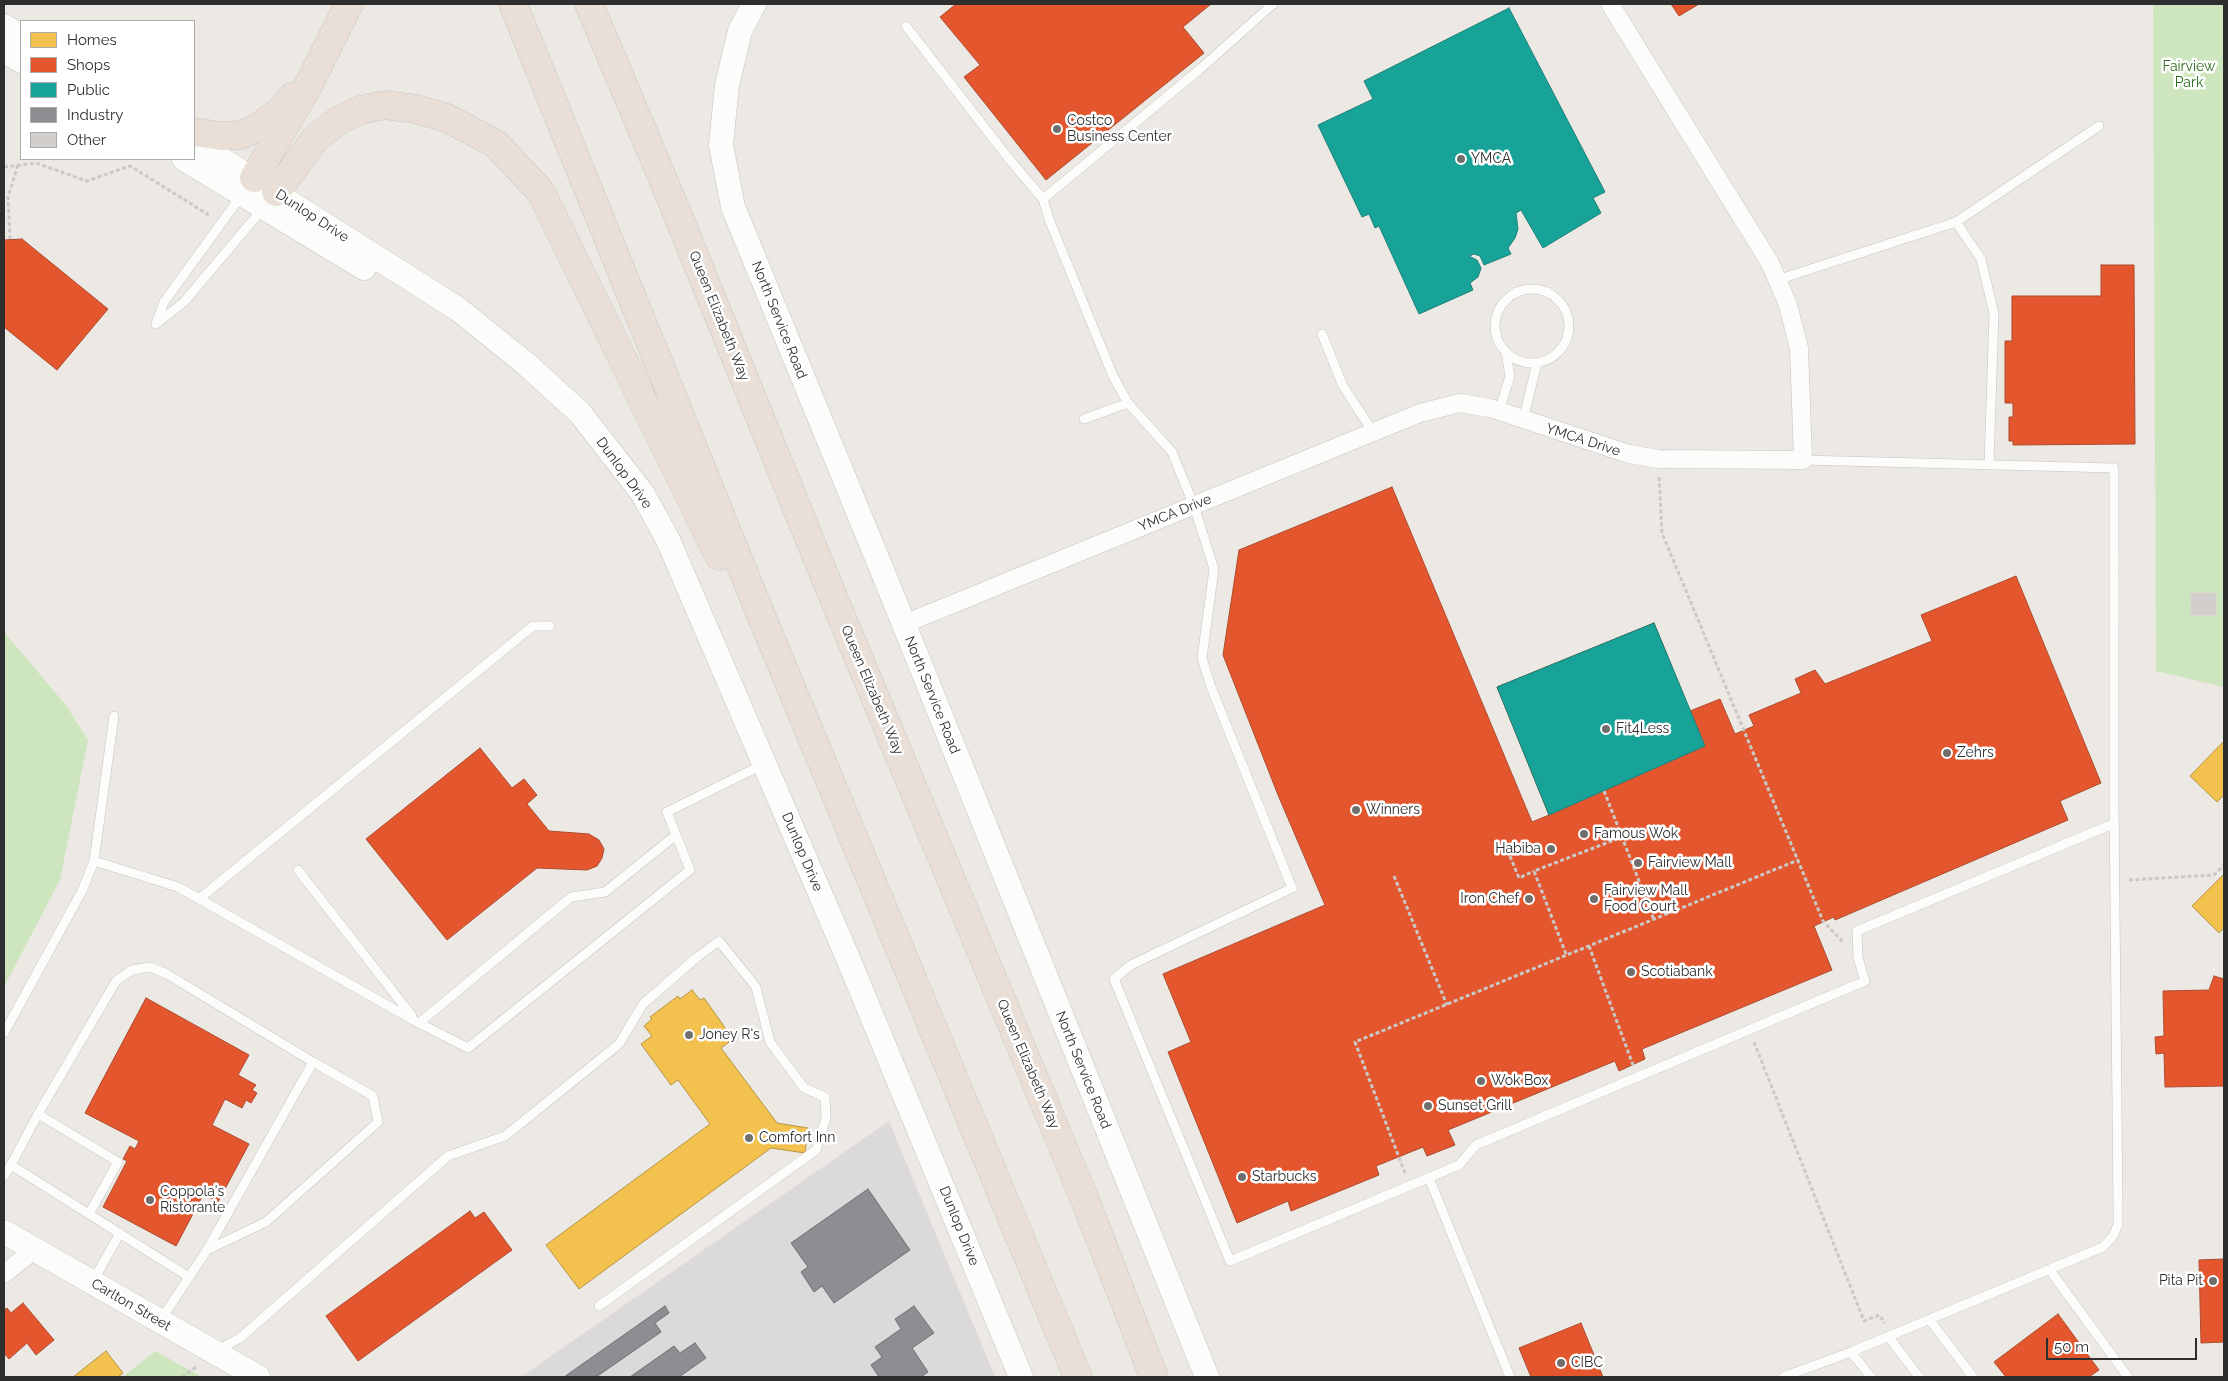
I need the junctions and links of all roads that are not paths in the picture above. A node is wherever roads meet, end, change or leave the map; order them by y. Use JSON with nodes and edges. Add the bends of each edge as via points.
{"nodes":[{"id":1,"x":349,"y":4,"type":"edge"},
{"id":2,"x":513,"y":4,"type":"edge"},
{"id":3,"x":589,"y":4,"type":"edge"},
{"id":4,"x":608,"y":4,"type":"edge"},
{"id":5,"x":754,"y":4,"type":"edge"},
{"id":6,"x":1273,"y":4,"type":"edge"},
{"id":7,"x":1610,"y":4,"type":"edge"},
{"id":8,"x":4,"y":26,"type":"edge"},
{"id":9,"x":906,"y":26,"type":"dead end"},
{"id":10,"x":20,"y":35,"type":"edge"},
{"id":11,"x":4,"y":50,"type":"edge"},
{"id":12,"x":20,"y":60,"type":"edge"},
{"id":13,"x":321,"y":61,"type":"junction"},
{"id":14,"x":2100,"y":126,"type":"dead end"},
{"id":15,"x":195,"y":132,"type":"edge"},
{"id":16,"x":195,"y":143,"type":"edge"},
{"id":17,"x":186,"y":160,"type":"edge"},
{"id":18,"x":668,"y":191,"type":"junction"},
{"id":19,"x":259,"y":193,"type":"junction"},
{"id":20,"x":1044,"y":200,"type":"junction"},
{"id":21,"x":1956,"y":222,"type":"junction"},
{"id":22,"x":1777,"y":280,"type":"junction"},
{"id":23,"x":1322,"y":334,"type":"dead end"},
{"id":24,"x":1506,"y":352,"type":"junction"},
{"id":25,"x":1537,"y":363,"type":"junction"},
{"id":26,"x":1128,"y":403,"type":"junction"},
{"id":27,"x":1499,"y":411,"type":"junction"},
{"id":28,"x":1084,"y":419,"type":"dead end"},
{"id":29,"x":1523,"y":420,"type":"junction"},
{"id":30,"x":1373,"y":432,"type":"junction"},
{"id":31,"x":1803,"y":460,"type":"junction"},
{"id":32,"x":1989,"y":464,"type":"junction"},
{"id":33,"x":1194,"y":506,"type":"junction"},
{"id":34,"x":904,"y":624,"type":"junction"},
{"id":35,"x":550,"y":626,"type":"dead end"},
{"id":36,"x":114,"y":716,"type":"dead end"},
{"id":37,"x":764,"y":764,"type":"junction"},
{"id":38,"x":834,"y":792,"type":"junction"},
{"id":39,"x":2115,"y":823,"type":"junction"},
{"id":40,"x":676,"y":835,"type":"junction"},
{"id":41,"x":94,"y":861,"type":"junction"},
{"id":42,"x":298,"y":870,"type":"dead end"},
{"id":43,"x":199,"y":899,"type":"junction"},
{"id":44,"x":417,"y":1022,"type":"junction"},
{"id":45,"x":4,"y":1033,"type":"edge"},
{"id":46,"x":313,"y":1062,"type":"junction"},
{"id":47,"x":38,"y":1114,"type":"junction"},
{"id":48,"x":11,"y":1165,"type":"junction"},
{"id":49,"x":4,"y":1176,"type":"edge"},
{"id":50,"x":1430,"y":1178,"type":"junction"},
{"id":51,"x":89,"y":1214,"type":"junction"},
{"id":52,"x":4,"y":1232,"type":"edge"},
{"id":53,"x":120,"y":1233,"type":"junction"},
{"id":54,"x":35,"y":1250,"type":"junction"},
{"id":55,"x":207,"y":1250,"type":"junction"},
{"id":56,"x":2049,"y":1269,"type":"junction"},
{"id":57,"x":4,"y":1274,"type":"edge"},
{"id":58,"x":189,"y":1277,"type":"junction"},
{"id":59,"x":92,"y":1282,"type":"junction"},
{"id":60,"x":599,"y":1306,"type":"dead end"},
{"id":61,"x":1929,"y":1319,"type":"junction"},
{"id":62,"x":160,"y":1322,"type":"junction"},
{"id":63,"x":1891,"y":1335,"type":"junction"},
{"id":64,"x":214,"y":1352,"type":"junction"},
{"id":65,"x":1851,"y":1352,"type":"junction"},
{"id":66,"x":258,"y":1377,"type":"edge"},
{"id":67,"x":1021,"y":1377,"type":"edge"},
{"id":68,"x":1078,"y":1377,"type":"edge"},
{"id":69,"x":1154,"y":1377,"type":"edge"},
{"id":70,"x":1207,"y":1377,"type":"edge"},
{"id":71,"x":1510,"y":1377,"type":"edge"},
{"id":72,"x":1783,"y":1377,"type":"edge"},
{"id":73,"x":1871,"y":1377,"type":"edge"},
{"id":74,"x":1919,"y":1377,"type":"edge"},
{"id":75,"x":1973,"y":1377,"type":"edge"},
{"id":76,"x":2128,"y":1377,"type":"edge"}],
"edges":[{"from":1,"to":13,"type":"highway"},
{"from":2,"to":38,"type":"highway"},
{"from":3,"to":18,"type":"highway","name":"Queen Elizabeth Way"},
{"from":4,"to":18,"type":"highway"},
{"from":5,"to":34,"type":"street","name":"North Service Road","via":[[740,31],[727,85],[722,145],[733,207]]},
{"from":6,"to":20,"type":"lane"},
{"from":7,"to":22,"type":"street","via":[[1734,203]]},
{"from":8,"to":10,"type":"street"},
{"from":9,"to":20,"type":"lane"},
{"from":11,"to":12,"type":"street"},
{"from":13,"to":15,"type":"highway","via":[[281,110],[257,128],[241,135]]},
{"from":13,"to":19,"type":"highway","via":[[295,110]]},
{"from":14,"to":21,"type":"lane"},
{"from":16,"to":19,"type":"street","name":"Dunlop Drive"},
{"from":17,"to":19,"type":"street","name":"Dunlop Drive"},
{"from":18,"to":69,"type":"highway","name":"Queen Elizabeth Way","via":[[1085,1200]]},
{"from":19,"to":19,"type":"lane","via":[[220,222],[164,302],[156,324],[184,302]]},
{"from":19,"to":37,"type":"street","name":"Dunlop Drive","via":[[458,309],[580,413],[643,494],[668,540]]},
{"from":19,"to":38,"type":"highway","via":[[339,120],[360,110],[385,105],[416,108],[455,122],[496,144],[541,192]]},
{"from":20,"to":26,"type":"lane","via":[[1049,219]]},
{"from":21,"to":22,"type":"lane"},
{"from":21,"to":32,"type":"lane","via":[[1981,258],[1994,314]]},
{"from":22,"to":31,"type":"street","via":[[1788,305],[1798,348]]},
{"from":23,"to":30,"type":"lane","via":[[1343,386]]},
{"from":24,"to":25,"type":"lane","via":[[1526,363]]},
{"from":24,"to":25,"type":"lane","via":[[1498,342],[1495,330],[1499,308],[1516,292],[1526,289],[1544,291],[1558,299],[1565,308],[1570,329],[1556,356]]},
{"from":24,"to":27,"type":"lane","via":[[1510,376]]},
{"from":25,"to":29,"type":"lane"},
{"from":26,"to":28,"type":"lane"},
{"from":26,"to":33,"type":"lane","via":[[1172,452]]},
{"from":27,"to":29,"type":"street","name":"YMCA Drive"},
{"from":27,"to":30,"type":"street","name":"YMCA Drive","via":[[1460,403],[1430,409]]},
{"from":29,"to":31,"type":"street","name":"YMCA Drive","via":[[1629,454],[1659,459]]},
{"from":30,"to":33,"type":"street","name":"YMCA Drive"},
{"from":31,"to":32,"type":"lane"},
{"from":32,"to":39,"type":"lane","via":[[2114,468]]},
{"from":33,"to":34,"type":"street","name":"YMCA Drive"},
{"from":33,"to":50,"type":"lane","via":[[1214,569],[1202,658],[1292,888],[1131,965],[1114,980],[1230,1261]]},
{"from":34,"to":70,"type":"street","name":"North Service Road"},
{"from":35,"to":43,"type":"lane","via":[[533,626]]},
{"from":36,"to":41,"type":"lane"},
{"from":37,"to":40,"type":"lane","via":[[667,812]]},
{"from":37,"to":67,"type":"street","name":"Dunlop Drive"},
{"from":38,"to":68,"type":"highway"},
{"from":39,"to":50,"type":"lane","via":[[1857,932],[1858,958],[1865,982],[1476,1146],[1459,1165]]},
{"from":39,"to":56,"type":"lane","via":[[2118,1224],[2113,1236],[2103,1246]]},
{"from":40,"to":44,"type":"lane","via":[[605,892],[571,897]]},
{"from":40,"to":44,"type":"lane","via":[[690,870],[468,1048]]},
{"from":41,"to":43,"type":"lane","via":[[178,887]]},
{"from":41,"to":45,"type":"lane","via":[[82,891]]},
{"from":42,"to":44,"type":"lane"},
{"from":43,"to":44,"type":"lane"},
{"from":46,"to":47,"type":"lane","via":[[168,974],[150,967],[132,970],[116,981]]},
{"from":46,"to":55,"type":"lane"},
{"from":46,"to":55,"type":"lane","via":[[373,1096],[378,1122],[266,1222]]},
{"from":47,"to":48,"type":"lane"},
{"from":47,"to":51,"type":"lane","via":[[118,1162]]},
{"from":48,"to":49,"type":"lane"},
{"from":48,"to":51,"type":"lane"},
{"from":50,"to":71,"type":"lane"},
{"from":51,"to":53,"type":"lane"},
{"from":52,"to":54,"type":"street","name":"Carlton Street"},
{"from":53,"to":58,"type":"lane"},
{"from":53,"to":59,"type":"lane"},
{"from":54,"to":57,"type":"street"},
{"from":54,"to":59,"type":"street","name":"Carlton Street"},
{"from":55,"to":58,"type":"lane"},
{"from":56,"to":61,"type":"lane"},
{"from":56,"to":76,"type":"lane"},
{"from":58,"to":62,"type":"lane"},
{"from":59,"to":62,"type":"street","name":"Carlton Street"},
{"from":60,"to":64,"type":"lane","via":[[816,1150],[826,1118],[825,1097],[804,1088],[770,1042],[756,987],[719,941],[643,1004],[619,1044],[505,1136],[448,1156],[240,1338]]},
{"from":61,"to":63,"type":"lane"},
{"from":61,"to":75,"type":"lane"},
{"from":62,"to":64,"type":"street","name":"Carlton Street"},
{"from":63,"to":65,"type":"lane"},
{"from":63,"to":74,"type":"lane"},
{"from":64,"to":66,"type":"street","name":"Carlton Street"},
{"from":65,"to":72,"type":"lane"},
{"from":65,"to":73,"type":"lane"}]}
